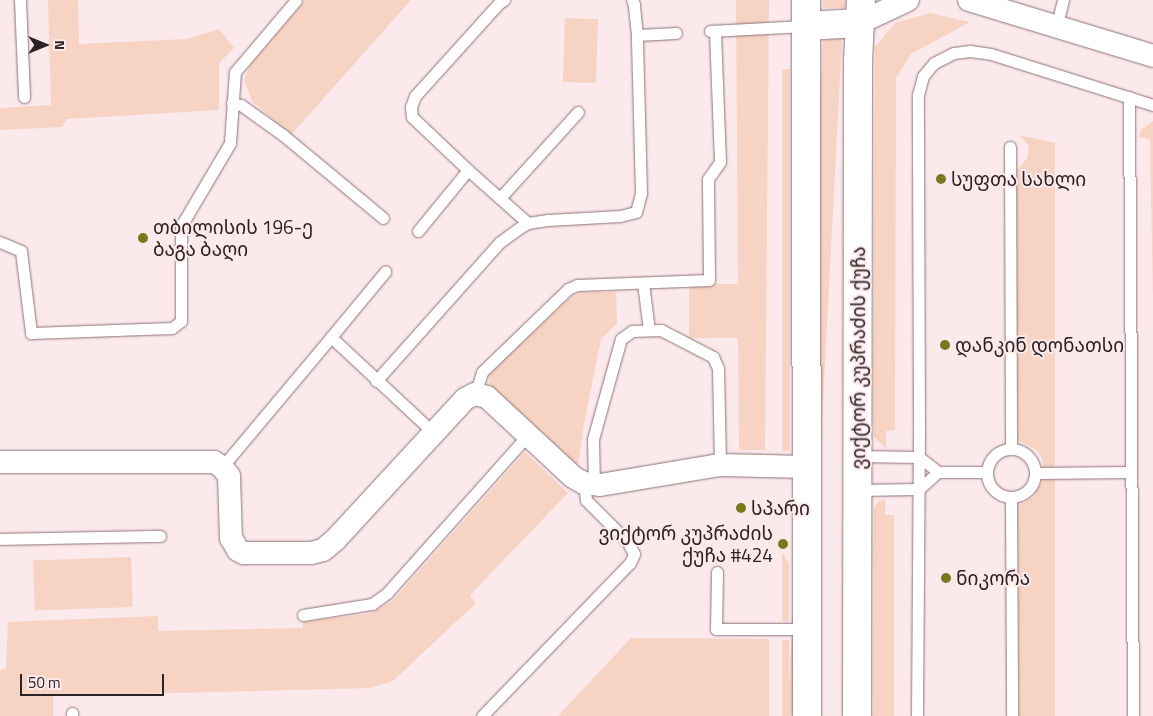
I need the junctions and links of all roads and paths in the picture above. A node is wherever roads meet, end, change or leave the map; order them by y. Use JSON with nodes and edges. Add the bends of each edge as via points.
{"nodes":[{"id":1,"x":20,"y":0,"type":"edge"},
{"id":2,"x":296,"y":0,"type":"edge"},
{"id":3,"x":504,"y":0,"type":"edge"},
{"id":4,"x":632,"y":0,"type":"edge"},
{"id":5,"x":908,"y":0,"type":"edge"},
{"id":6,"x":969,"y":0,"type":"edge"},
{"id":7,"x":1063,"y":0,"type":"edge"},
{"id":8,"x":860,"y":11,"type":"edge"},
{"id":9,"x":805,"y":13,"type":"edge"},
{"id":10,"x":1056,"y":28,"type":"junction"},
{"id":11,"x":676,"y":33,"type":"dead end"},
{"id":12,"x":637,"y":35,"type":"junction"},
{"id":13,"x":1153,"y":56,"type":"edge"},
{"id":14,"x":24,"y":97,"type":"dead end"},
{"id":15,"x":1129,"y":97,"type":"junction"},
{"id":16,"x":232,"y":103,"type":"junction"},
{"id":17,"x":1153,"y":105,"type":"edge"},
{"id":18,"x":578,"y":112,"type":"dead end"},
{"id":19,"x":1010,"y":147,"type":"dead end"},
{"id":20,"x":468,"y":170,"type":"junction"},
{"id":21,"x":500,"y":198,"type":"junction"},
{"id":22,"x":383,"y":218,"type":"dead end"},
{"id":23,"x":528,"y":223,"type":"junction"},
{"id":24,"x":418,"y":231,"type":"dead end"},
{"id":25,"x":0,"y":242,"type":"edge"},
{"id":26,"x":385,"y":272,"type":"dead end"},
{"id":27,"x":643,"y":283,"type":"junction"},
{"id":28,"x":649,"y":330,"type":"junction"},
{"id":29,"x":331,"y":338,"type":"junction"},
{"id":30,"x":376,"y":381,"type":"junction"},
{"id":31,"x":475,"y":394,"type":"junction"},
{"id":32,"x":434,"y":433,"type":"junction"},
{"id":33,"x":528,"y":435,"type":"junction"},
{"id":34,"x":1011,"y":448,"type":"junction"},
{"id":35,"x":857,"y":456,"type":"junction"},
{"id":36,"x":919,"y":457,"type":"junction"},
{"id":37,"x":0,"y":462,"type":"edge"},
{"id":38,"x":720,"y":465,"type":"junction"},
{"id":39,"x":222,"y":467,"type":"junction"},
{"id":40,"x":807,"y":467,"type":"junction"},
{"id":41,"x":938,"y":472,"type":"junction"},
{"id":42,"x":987,"y":472,"type":"junction"},
{"id":43,"x":1131,"y":472,"type":"junction"},
{"id":44,"x":1036,"y":473,"type":"junction"},
{"id":45,"x":589,"y":483,"type":"junction"},
{"id":46,"x":919,"y":489,"type":"junction"},
{"id":47,"x":857,"y":490,"type":"junction"},
{"id":48,"x":1011,"y":498,"type":"junction"},
{"id":49,"x":160,"y":536,"type":"dead end"},
{"id":50,"x":0,"y":540,"type":"edge"},
{"id":51,"x":717,"y":572,"type":"dead end"},
{"id":52,"x":303,"y":615,"type":"dead end"},
{"id":53,"x":807,"y":629,"type":"junction"},
{"id":54,"x":482,"y":716,"type":"edge"},
{"id":55,"x":807,"y":716,"type":"edge"},
{"id":56,"x":857,"y":716,"type":"edge"},
{"id":57,"x":917,"y":716,"type":"edge"},
{"id":58,"x":1012,"y":716,"type":"edge"},
{"id":59,"x":1133,"y":716,"type":"edge"}],
"edges":[{"from":1,"to":14,"type":"lane"},
{"from":2,"to":16,"type":"lane","via":[[236,72]]},
{"from":3,"to":20,"type":"lane","via":[[415,96],[411,106],[412,117]]},
{"from":4,"to":12,"type":"lane"},
{"from":5,"to":8,"type":"street"},
{"from":6,"to":10,"type":"street"},
{"from":7,"to":10,"type":"lane"},
{"from":8,"to":9,"type":"main road"},
{"from":8,"to":35,"type":"main road","name":"ვიქტორ კუპრაძის ქუჩა"},
{"from":9,"to":27,"type":"lane","via":[[712,31],[720,162],[708,179],[708,280]]},
{"from":9,"to":40,"type":"main road"},
{"from":10,"to":13,"type":"street"},
{"from":11,"to":12,"type":"lane"},
{"from":12,"to":23,"type":"lane","via":[[641,193],[636,212]]},
{"from":15,"to":17,"type":"lane"},
{"from":15,"to":36,"type":"lane","via":[[991,54],[970,51],[954,53],[934,63],[923,76],[918,95]]},
{"from":15,"to":43,"type":"lane"},
{"from":16,"to":22,"type":"lane","via":[[241,105],[282,135]]},
{"from":16,"to":25,"type":"lane","via":[[230,143],[181,226],[181,321],[172,328],[31,333],[21,251]]},
{"from":18,"to":21,"type":"lane"},
{"from":19,"to":34,"type":"lane"},
{"from":20,"to":21,"type":"lane"},
{"from":20,"to":24,"type":"lane"},
{"from":21,"to":23,"type":"lane"},
{"from":23,"to":30,"type":"lane","via":[[500,242]]},
{"from":26,"to":29,"type":"lane"},
{"from":27,"to":28,"type":"lane"},
{"from":27,"to":31,"type":"lane","via":[[568,288],[482,372]]},
{"from":28,"to":38,"type":"lane","via":[[660,330],[713,357],[718,368]]},
{"from":28,"to":45,"type":"lane","via":[[632,331],[622,339],[593,439]]},
{"from":29,"to":30,"type":"lane"},
{"from":29,"to":39,"type":"lane"},
{"from":30,"to":32,"type":"lane"},
{"from":31,"to":32,"type":"street","via":[[465,399]]},
{"from":31,"to":33,"type":"street","via":[[487,397]]},
{"from":32,"to":39,"type":"street","via":[[335,540],[322,550],[311,553],[244,553],[238,550],[231,538],[229,476]]},
{"from":33,"to":45,"type":"street","via":[[573,477]]},
{"from":33,"to":52,"type":"lane","via":[[387,593],[372,604]]},
{"from":34,"to":42,"type":"lane","via":[[997,453]]},
{"from":34,"to":44,"type":"lane","via":[[1019,449],[1031,458]]},
{"from":35,"to":36,"type":"lane"},
{"from":35,"to":47,"type":"main road","name":"ვიქტორ კუპრაძის ქუჩა"},
{"from":36,"to":41,"type":"lane"},
{"from":36,"to":46,"type":"lane"},
{"from":37,"to":39,"type":"street","via":[[214,462]]},
{"from":38,"to":40,"type":"street"},
{"from":38,"to":45,"type":"street"},
{"from":40,"to":53,"type":"main road"},
{"from":41,"to":42,"type":"lane"},
{"from":41,"to":46,"type":"lane"},
{"from":42,"to":48,"type":"lane","via":[[991,487]]},
{"from":43,"to":44,"type":"lane"},
{"from":43,"to":59,"type":"lane"},
{"from":44,"to":48,"type":"lane","via":[[1026,493]]},
{"from":45,"to":54,"type":"lane","via":[[586,500],[627,541],[634,554],[630,563]]},
{"from":46,"to":47,"type":"lane"},
{"from":46,"to":57,"type":"lane"},
{"from":47,"to":56,"type":"main road","name":"ვიქტორ კუპრაძის ქუჩა"},
{"from":48,"to":58,"type":"lane"},
{"from":49,"to":50,"type":"lane"},
{"from":51,"to":53,"type":"lane","via":[[716,629]]},
{"from":53,"to":55,"type":"main road"}]}
